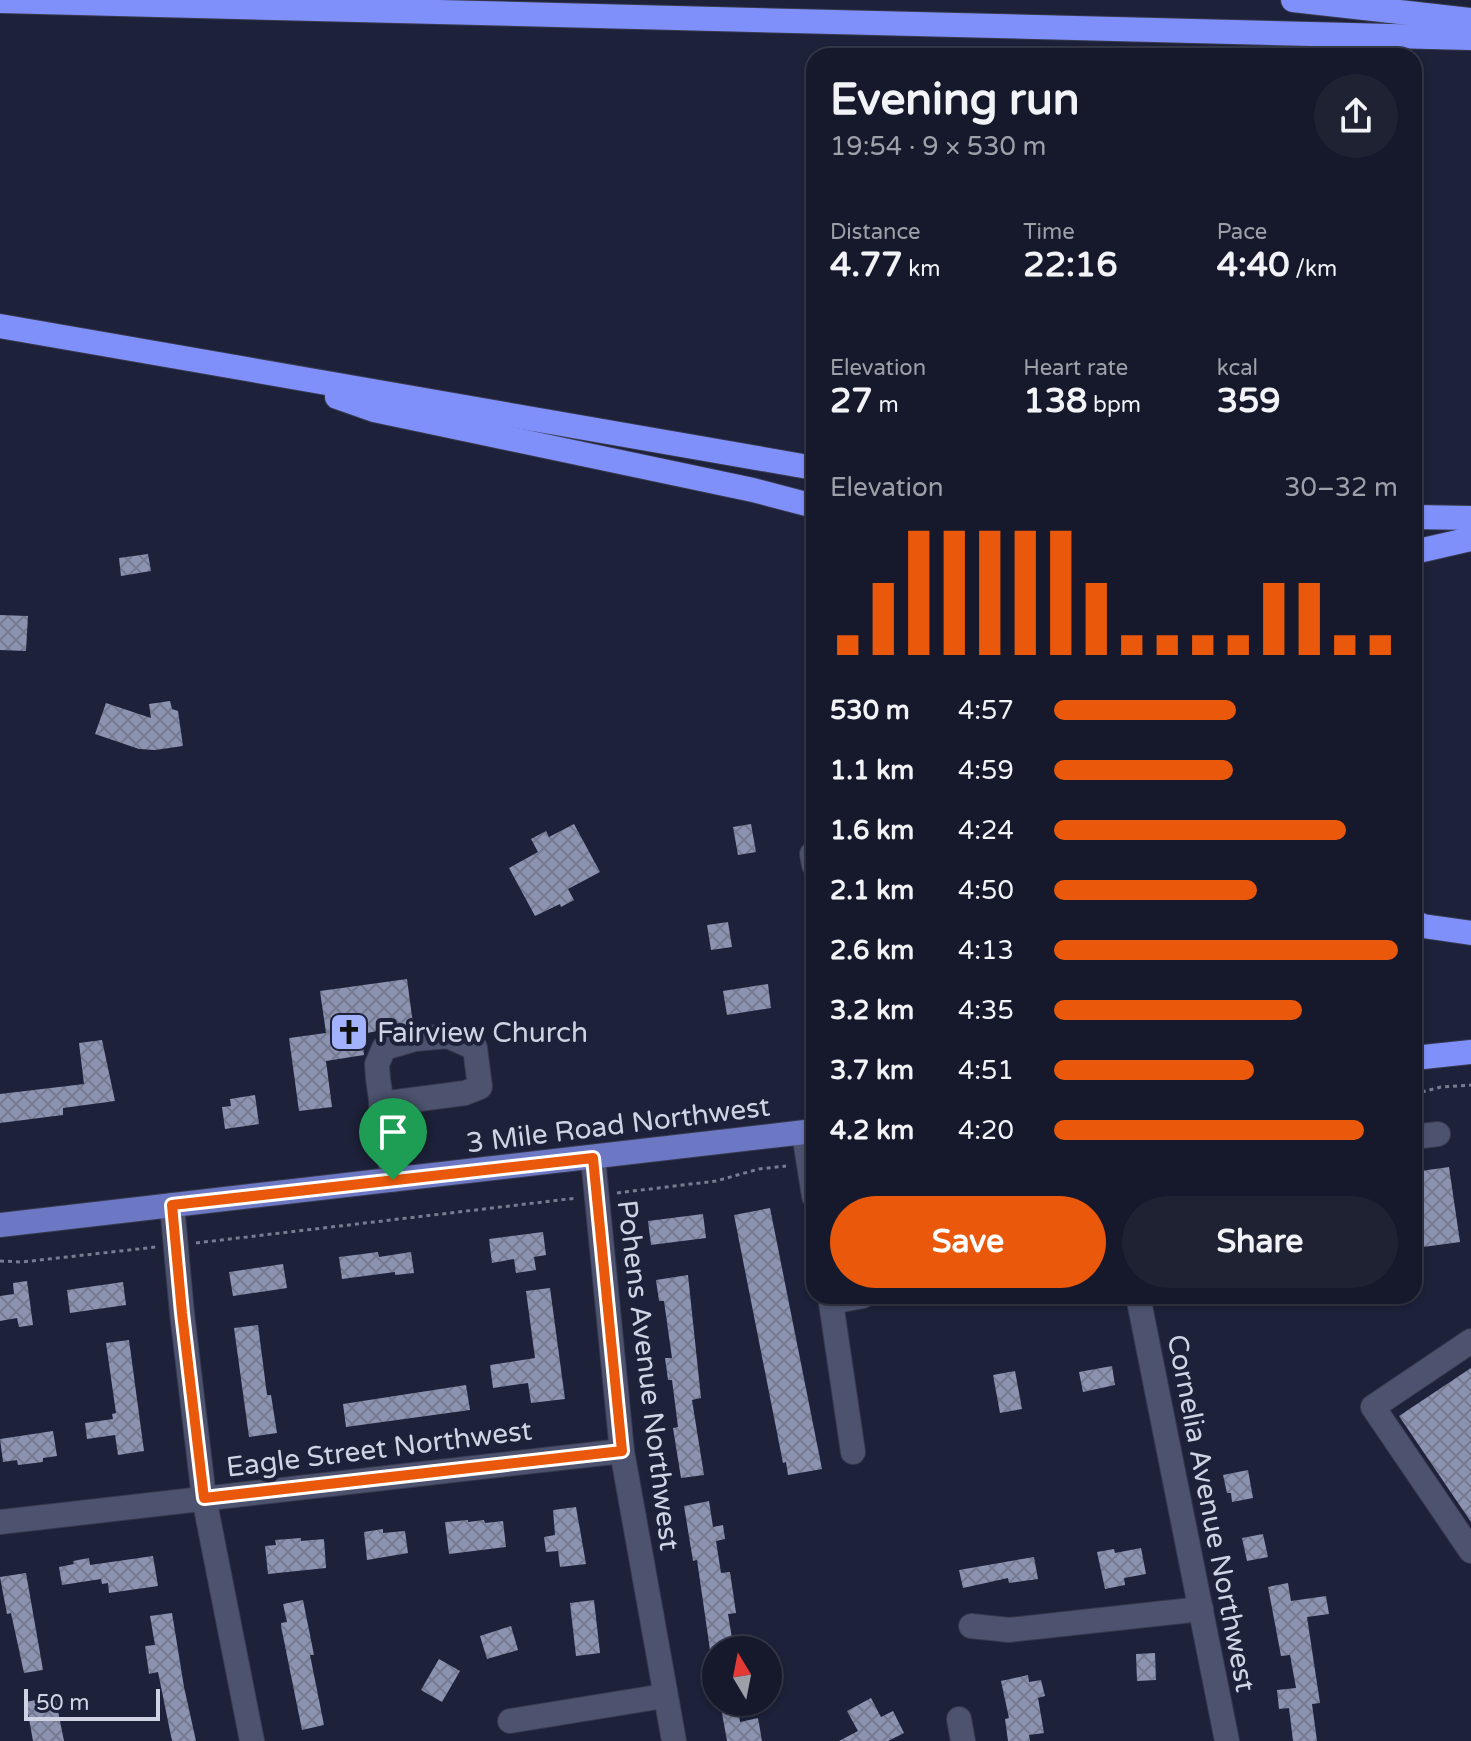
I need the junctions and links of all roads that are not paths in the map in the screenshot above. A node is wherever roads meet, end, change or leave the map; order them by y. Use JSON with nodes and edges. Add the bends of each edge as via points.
{"nodes":[{"id":1,"x":98,"y":0,"type":"edge"},
{"id":2,"x":1293,"y":0,"type":"edge"},
{"id":3,"x":0,"y":1,"type":"edge"},
{"id":4,"x":58,"y":3,"type":"junction"},
{"id":5,"x":1471,"y":20,"type":"edge"},
{"id":6,"x":1471,"y":38,"type":"edge"},
{"id":7,"x":0,"y":326,"type":"edge"},
{"id":8,"x":271,"y":374,"type":"junction"},
{"id":9,"x":806,"y":467,"type":"edge"},
{"id":10,"x":806,"y":504,"type":"edge"},
{"id":11,"x":1422,"y":517,"type":"edge"},
{"id":12,"x":1471,"y":518,"type":"edge"},
{"id":13,"x":1471,"y":539,"type":"edge"},
{"id":14,"x":1422,"y":550,"type":"edge"},
{"id":15,"x":1422,"y":926,"type":"edge"},
{"id":16,"x":1471,"y":933,"type":"edge"},
{"id":17,"x":1471,"y":1052,"type":"edge"},
{"id":18,"x":1422,"y":1057,"type":"edge"},
{"id":19,"x":381,"y":1104,"type":"dead end"},
{"id":20,"x":806,"y":1132,"type":"edge"},
{"id":21,"x":593,"y":1158,"type":"junction"},
{"id":22,"x":393,"y":1180,"type":"junction"},
{"id":23,"x":172,"y":1205,"type":"junction"},
{"id":24,"x":0,"y":1225,"type":"edge"},
{"id":25,"x":832,"y":1304,"type":"edge"},
{"id":26,"x":1140,"y":1304,"type":"edge"},
{"id":27,"x":1471,"y":1341,"type":"edge"},
{"id":28,"x":622,"y":1451,"type":"junction"},
{"id":29,"x":853,"y":1452,"type":"dead end"},
{"id":30,"x":204,"y":1498,"type":"junction"},
{"id":31,"x":0,"y":1522,"type":"edge"},
{"id":32,"x":1471,"y":1551,"type":"edge"},
{"id":33,"x":1201,"y":1609,"type":"junction"},
{"id":34,"x":971,"y":1626,"type":"dead end"},
{"id":35,"x":664,"y":1696,"type":"junction"},
{"id":36,"x":510,"y":1721,"type":"dead end"},
{"id":37,"x":252,"y":1741,"type":"edge"},
{"id":38,"x":674,"y":1741,"type":"edge"},
{"id":39,"x":1227,"y":1741,"type":"edge"}],
"edges":[{"from":1,"to":4,"type":"highway"},
{"from":2,"to":5,"type":"highway"},
{"from":3,"to":4,"type":"highway"},
{"from":4,"to":6,"type":"highway"},
{"from":7,"to":8,"type":"highway"},
{"from":8,"to":9,"type":"highway"},
{"from":8,"to":10,"type":"highway","via":[[374,410]]},
{"from":11,"to":12,"type":"highway"},
{"from":13,"to":14,"type":"highway"},
{"from":15,"to":16,"type":"highway"},
{"from":17,"to":18,"type":"highway"},
{"from":19,"to":22,"type":"street"},
{"from":20,"to":21,"type":"main road","name":"3 Mile Road Northwest"},
{"from":21,"to":22,"type":"main road","name":"3 Mile Road Northwest"},
{"from":21,"to":28,"type":"street","name":"Pohens Avenue Northwest"},
{"from":22,"to":23,"type":"main road","name":"3 Mile Road Northwest"},
{"from":23,"to":24,"type":"main road","name":"3 Mile Road Northwest"},
{"from":23,"to":30,"type":"street"},
{"from":25,"to":29,"type":"street"},
{"from":26,"to":33,"type":"street","name":"Cornelia Avenue Northwest"},
{"from":27,"to":32,"type":"street","via":[[1373,1407]]},
{"from":28,"to":30,"type":"street","name":"Eagle Street Northwest"},
{"from":28,"to":35,"type":"street","name":"Pohens Avenue Northwest"},
{"from":30,"to":31,"type":"street","name":"Eagle Street Northwest"},
{"from":30,"to":37,"type":"street"},
{"from":33,"to":34,"type":"street","via":[[1009,1630]]},
{"from":33,"to":39,"type":"street","name":"Cornelia Avenue Northwest"},
{"from":35,"to":36,"type":"street"},
{"from":35,"to":38,"type":"street","name":"Pohens Avenue Northwest"}]}
